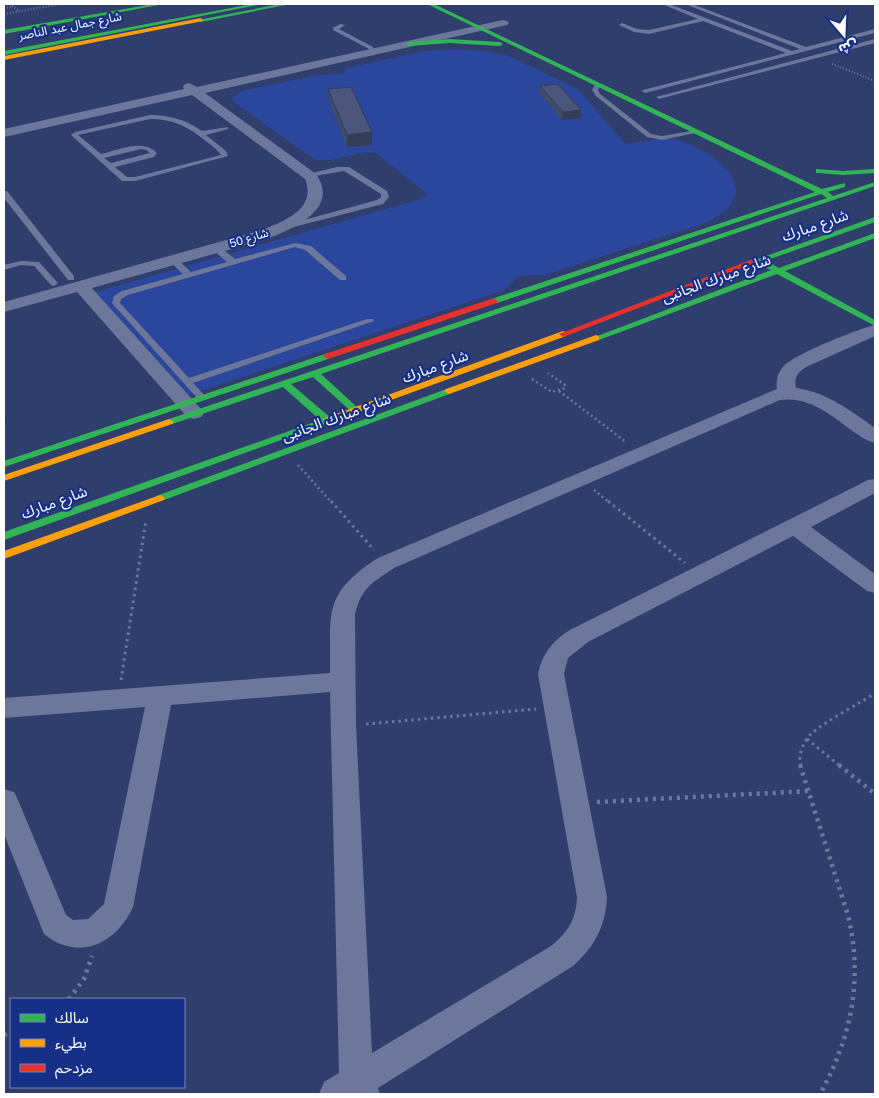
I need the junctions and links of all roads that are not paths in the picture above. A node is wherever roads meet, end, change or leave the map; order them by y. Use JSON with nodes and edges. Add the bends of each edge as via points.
{"nodes":[{"id":1,"x":161,"y":4,"type":"edge"},
{"id":2,"x":287,"y":4,"type":"edge"},
{"id":3,"x":666,"y":4,"type":"edge"},
{"id":4,"x":688,"y":4,"type":"edge"},
{"id":5,"x":177,"y":5,"type":"dead end"},
{"id":6,"x":259,"y":6,"type":"edge"},
{"id":7,"x":434,"y":6,"type":"edge"},
{"id":8,"x":122,"y":15,"type":"junction"},
{"id":9,"x":703,"y":19,"type":"junction"},
{"id":10,"x":499,"y":22,"type":"dead end"},
{"id":11,"x":342,"y":25,"type":"dead end"},
{"id":12,"x":622,"y":25,"type":"dead end"},
{"id":13,"x":478,"y":26,"type":"junction"},
{"id":14,"x":140,"y":27,"type":"junction"},
{"id":15,"x":875,"y":31,"type":"edge"},
{"id":16,"x":4,"y":32,"type":"edge"},
{"id":17,"x":428,"y":36,"type":"junction"},
{"id":18,"x":4,"y":37,"type":"edge"},
{"id":19,"x":875,"y":41,"type":"edge"},
{"id":20,"x":406,"y":43,"type":"junction"},
{"id":21,"x":371,"y":48,"type":"junction"},
{"id":22,"x":525,"y":49,"type":"junction"},
{"id":23,"x":806,"y":49,"type":"junction"},
{"id":24,"x":4,"y":53,"type":"edge"},
{"id":25,"x":791,"y":53,"type":"junction"},
{"id":26,"x":822,"y":55,"type":"junction"},
{"id":27,"x":4,"y":58,"type":"edge"},
{"id":28,"x":809,"y":58,"type":"junction"},
{"id":29,"x":598,"y":84,"type":"junction"},
{"id":30,"x":641,"y":89,"type":"joint"},
{"id":31,"x":184,"y":91,"type":"junction"},
{"id":32,"x":659,"y":97,"type":"junction"},
{"id":33,"x":674,"y":104,"type":"dead end"},
{"id":34,"x":641,"y":105,"type":"junction"},
{"id":35,"x":618,"y":111,"type":"junction"},
{"id":36,"x":690,"y":118,"type":"dead end"},
{"id":37,"x":675,"y":122,"type":"junction"},
{"id":38,"x":4,"y":128,"type":"edge"},
{"id":39,"x":226,"y":128,"type":"junction"},
{"id":40,"x":697,"y":132,"type":"junction"},
{"id":41,"x":4,"y":133,"type":"edge"},
{"id":42,"x":200,"y":134,"type":"junction"},
{"id":43,"x":98,"y":157,"type":"junction"},
{"id":44,"x":285,"y":164,"type":"junction"},
{"id":45,"x":762,"y":164,"type":"junction"},
{"id":46,"x":108,"y":166,"type":"junction"},
{"id":47,"x":875,"y":171,"type":"edge"},
{"id":48,"x":309,"y":175,"type":"junction"},
{"id":49,"x":775,"y":184,"type":"dead end"},
{"id":50,"x":842,"y":184,"type":"junction"},
{"id":51,"x":875,"y":184,"type":"edge"},
{"id":52,"x":855,"y":191,"type":"junction"},
{"id":53,"x":821,"y":192,"type":"junction"},
{"id":54,"x":4,"y":194,"type":"edge"},
{"id":55,"x":773,"y":196,"type":"dead end"},
{"id":56,"x":834,"y":198,"type":"junction"},
{"id":57,"x":756,"y":214,"type":"junction"},
{"id":58,"x":875,"y":219,"type":"edge"},
{"id":59,"x":269,"y":233,"type":"junction"},
{"id":60,"x":875,"y":236,"type":"edge"},
{"id":61,"x":216,"y":248,"type":"junction"},
{"id":62,"x":776,"y":254,"type":"junction"},
{"id":63,"x":173,"y":260,"type":"junction"},
{"id":64,"x":759,"y":260,"type":"junction"},
{"id":65,"x":233,"y":262,"type":"junction"},
{"id":66,"x":797,"y":264,"type":"junction"},
{"id":67,"x":4,"y":268,"type":"edge"},
{"id":68,"x":778,"y":271,"type":"junction"},
{"id":69,"x":814,"y":274,"type":"dead end"},
{"id":70,"x":102,"y":275,"type":"junction"},
{"id":71,"x":190,"y":275,"type":"junction"},
{"id":72,"x":343,"y":278,"type":"dead end"},
{"id":73,"x":76,"y":282,"type":"junction"},
{"id":74,"x":54,"y":283,"type":"junction"},
{"id":75,"x":538,"y":286,"type":"junction"},
{"id":76,"x":550,"y":294,"type":"junction"},
{"id":77,"x":4,"y":297,"type":"edge"},
{"id":78,"x":4,"y":307,"type":"edge"},
{"id":79,"x":370,"y":321,"type":"dead end"},
{"id":80,"x":875,"y":323,"type":"edge"},
{"id":81,"x":875,"y":330,"type":"edge"},
{"id":82,"x":314,"y":373,"type":"junction"},
{"id":83,"x":187,"y":382,"type":"junction"},
{"id":84,"x":286,"y":383,"type":"junction"},
{"id":85,"x":787,"y":392,"type":"junction"},
{"id":86,"x":193,"y":405,"type":"junction"},
{"id":87,"x":356,"y":411,"type":"junction"},
{"id":88,"x":327,"y":421,"type":"junction"},
{"id":89,"x":875,"y":437,"type":"edge"},
{"id":90,"x":4,"y":464,"type":"edge"},
{"id":91,"x":4,"y":478,"type":"edge"},
{"id":92,"x":875,"y":486,"type":"edge"},
{"id":93,"x":63,"y":515,"type":"junction"},
{"id":94,"x":795,"y":526,"type":"junction"},
{"id":95,"x":73,"y":530,"type":"junction"},
{"id":96,"x":4,"y":536,"type":"edge"},
{"id":97,"x":4,"y":556,"type":"edge"},
{"id":98,"x":875,"y":585,"type":"edge"},
{"id":99,"x":342,"y":682,"type":"junction"},
{"id":100,"x":160,"y":696,"type":"junction"},
{"id":101,"x":4,"y":708,"type":"edge"},
{"id":102,"x":4,"y":800,"type":"edge"},
{"id":103,"x":352,"y":1090,"type":"edge"}],
"edges":[{"from":1,"to":16,"type":"main road"},
{"from":2,"to":6,"type":"main road"},
{"from":3,"to":9,"type":"lane"},
{"from":4,"to":23,"type":"lane"},
{"from":5,"to":8,"type":"main road","name":"شارع جمال عبد الناصر"},
{"from":6,"to":14,"type":"main road","name":"شارع جمال عبد الناصر"},
{"from":6,"to":27,"type":"main road"},
{"from":7,"to":13,"type":"main road","name":"شارع مبارك"},
{"from":7,"to":17,"type":"main road","via":[[442,15],[441,23]]},
{"from":8,"to":14,"type":"main road"},
{"from":8,"to":18,"type":"main road","name":"شارع جمال عبد الناصر"},
{"from":9,"to":12,"type":"lane","via":[[648,32]]},
{"from":9,"to":25,"type":"lane"},
{"from":10,"to":13,"type":"street"},
{"from":11,"to":21,"type":"lane","via":[[335,29]]},
{"from":13,"to":17,"type":"street"},
{"from":13,"to":20,"type":"street"},
{"from":13,"to":22,"type":"main road","name":"شارع مبارك"},
{"from":14,"to":24,"type":"main road","name":"شارع جمال عبد الناصر"},
{"from":15,"to":23,"type":"lane"},
{"from":17,"to":20,"type":"street"},
{"from":19,"to":26,"type":"lane"},
{"from":20,"to":21,"type":"street"},
{"from":20,"to":22,"type":"main road","via":[[476,41]]},
{"from":20,"to":31,"type":"street"},
{"from":21,"to":31,"type":"street"},
{"from":22,"to":29,"type":"main road","name":"شارع مبارك"},
{"from":23,"to":25,"type":"lane"},
{"from":23,"to":26,"type":"lane"},
{"from":25,"to":28,"type":"lane"},
{"from":25,"to":30,"type":"lane"},
{"from":26,"to":28,"type":"lane"},
{"from":28,"to":32,"type":"lane"},
{"from":29,"to":34,"type":"main road","name":"شارع مبارك"},
{"from":29,"to":35,"type":"lane","via":[[596,93]]},
{"from":30,"to":32,"type":"main road"},
{"from":31,"to":38,"type":"street"},
{"from":31,"to":39,"type":"street","name":"شارع 50"},
{"from":31,"to":41,"type":"street"},
{"from":31,"to":44,"type":"street","name":"شارع 50"},
{"from":32,"to":33,"type":"main road"},
{"from":34,"to":35,"type":"main road"},
{"from":34,"to":37,"type":"main road","name":"شارع مبارك"},
{"from":35,"to":40,"type":"lane","via":[[649,136],[662,138]]},
{"from":36,"to":37,"type":"main road"},
{"from":37,"to":40,"type":"main road","name":"شارع مبارك"},
{"from":39,"to":42,"type":"lane"},
{"from":39,"to":44,"type":"street","name":"شارع 50"},
{"from":40,"to":45,"type":"main road","name":"شارع مبارك"},
{"from":42,"to":43,"type":"lane","via":[[182,120],[160,116],[75,134]]},
{"from":42,"to":46,"type":"lane","via":[[225,156],[130,179],[121,178]]},
{"from":43,"to":46,"type":"lane"},
{"from":43,"to":46,"type":"lane","via":[[141,147],[154,153]]},
{"from":44,"to":48,"type":"street","name":"شارع 50"},
{"from":44,"to":70,"type":"street","name":"شارع 50","via":[[300,193],[286,213],[261,226]]},
{"from":45,"to":49,"type":"main road"},
{"from":45,"to":53,"type":"main road","name":"شارع مبارك"},
{"from":47,"to":50,"type":"main road","name":"شارع مبارك","via":[[843,173],[809,168]]},
{"from":48,"to":59,"type":"street","name":"شارع 50","via":[[316,187],[312,205],[295,220]]},
{"from":48,"to":59,"type":"lane","via":[[346,169],[384,193],[385,197],[380,202]]},
{"from":50,"to":52,"type":"main road","name":"شارع مبارك"},
{"from":50,"to":53,"type":"main road"},
{"from":51,"to":52,"type":"main road","name":"شارع مبارك"},
{"from":52,"to":56,"type":"main road","name":"شارع مبارك"},
{"from":53,"to":56,"type":"main road","name":"شارع مبارك"},
{"from":53,"to":57,"type":"main road"},
{"from":54,"to":73,"type":"lane"},
{"from":55,"to":57,"type":"main road"},
{"from":56,"to":76,"type":"main road","name":"شارع مبارك"},
{"from":57,"to":75,"type":"main road"},
{"from":58,"to":62,"type":"main road","name":"شارع مبارك"},
{"from":59,"to":61,"type":"street","name":"شارع 50"},
{"from":60,"to":66,"type":"main road","name":"شارع مبارك الجانبى"},
{"from":61,"to":63,"type":"street","name":"شارع 50"},
{"from":61,"to":65,"type":"lane"},
{"from":62,"to":64,"type":"main road","name":"شارع مبارك"},
{"from":62,"to":66,"type":"main road"},
{"from":63,"to":70,"type":"street","name":"شارع 50"},
{"from":63,"to":71,"type":"lane"},
{"from":64,"to":68,"type":"main road"},
{"from":64,"to":87,"type":"main road","name":"شارع مبارك"},
{"from":65,"to":71,"type":"lane"},
{"from":65,"to":72,"type":"lane","via":[[300,246],[308,248]]},
{"from":66,"to":68,"type":"main road","name":"شارع مبارك الجانبى"},
{"from":66,"to":69,"type":"main road"},
{"from":67,"to":74,"type":"lane","via":[[21,263],[36,264]]},
{"from":68,"to":80,"type":"main road"},
{"from":68,"to":95,"type":"main road","name":"شارع مبارك الجانبى"},
{"from":70,"to":73,"type":"street","name":"شارع 50"},
{"from":71,"to":83,"type":"lane","via":[[125,294],[116,300]]},
{"from":73,"to":74,"type":"street","name":"شارع 50"},
{"from":73,"to":78,"type":"street","name":"شارع 50"},
{"from":73,"to":86,"type":"street"},
{"from":74,"to":77,"type":"street","name":"شارع 50"},
{"from":75,"to":76,"type":"main road"},
{"from":75,"to":86,"type":"main road"},
{"from":76,"to":82,"type":"main road","name":"شارع مبارك"},
{"from":79,"to":83,"type":"lane"},
{"from":81,"to":85,"type":"street","via":[[794,366],[785,380]]},
{"from":82,"to":84,"type":"main road","name":"شارع مبارك"},
{"from":82,"to":87,"type":"main road"},
{"from":83,"to":86,"type":"lane"},
{"from":84,"to":86,"type":"main road","name":"شارع مبارك"},
{"from":84,"to":88,"type":"main road"},
{"from":85,"to":89,"type":"street","via":[[816,399]]},
{"from":85,"to":99,"type":"street","via":[[386,563],[368,575],[348,597],[343,614]]},
{"from":86,"to":90,"type":"main road"},
{"from":86,"to":91,"type":"main road","name":"شارع مبارك"},
{"from":87,"to":88,"type":"main road","name":"شارع مبارك"},
{"from":88,"to":93,"type":"main road","name":"شارع مبارك"},
{"from":92,"to":94,"type":"street"},
{"from":93,"to":95,"type":"main road"},
{"from":93,"to":96,"type":"main road","name":"شارع مبارك"},
{"from":94,"to":98,"type":"street"},
{"from":94,"to":103,"type":"street","via":[[579,636],[562,648],[551,674],[592,897],[583,935],[562,956]]},
{"from":95,"to":97,"type":"main road","name":"شارع مبارك الجانبى"},
{"from":99,"to":100,"type":"street"},
{"from":99,"to":103,"type":"street"},
{"from":100,"to":101,"type":"street"},
{"from":100,"to":102,"type":"street","via":[[118,907],[108,922],[90,933],[69,934],[54,924]]}]}
